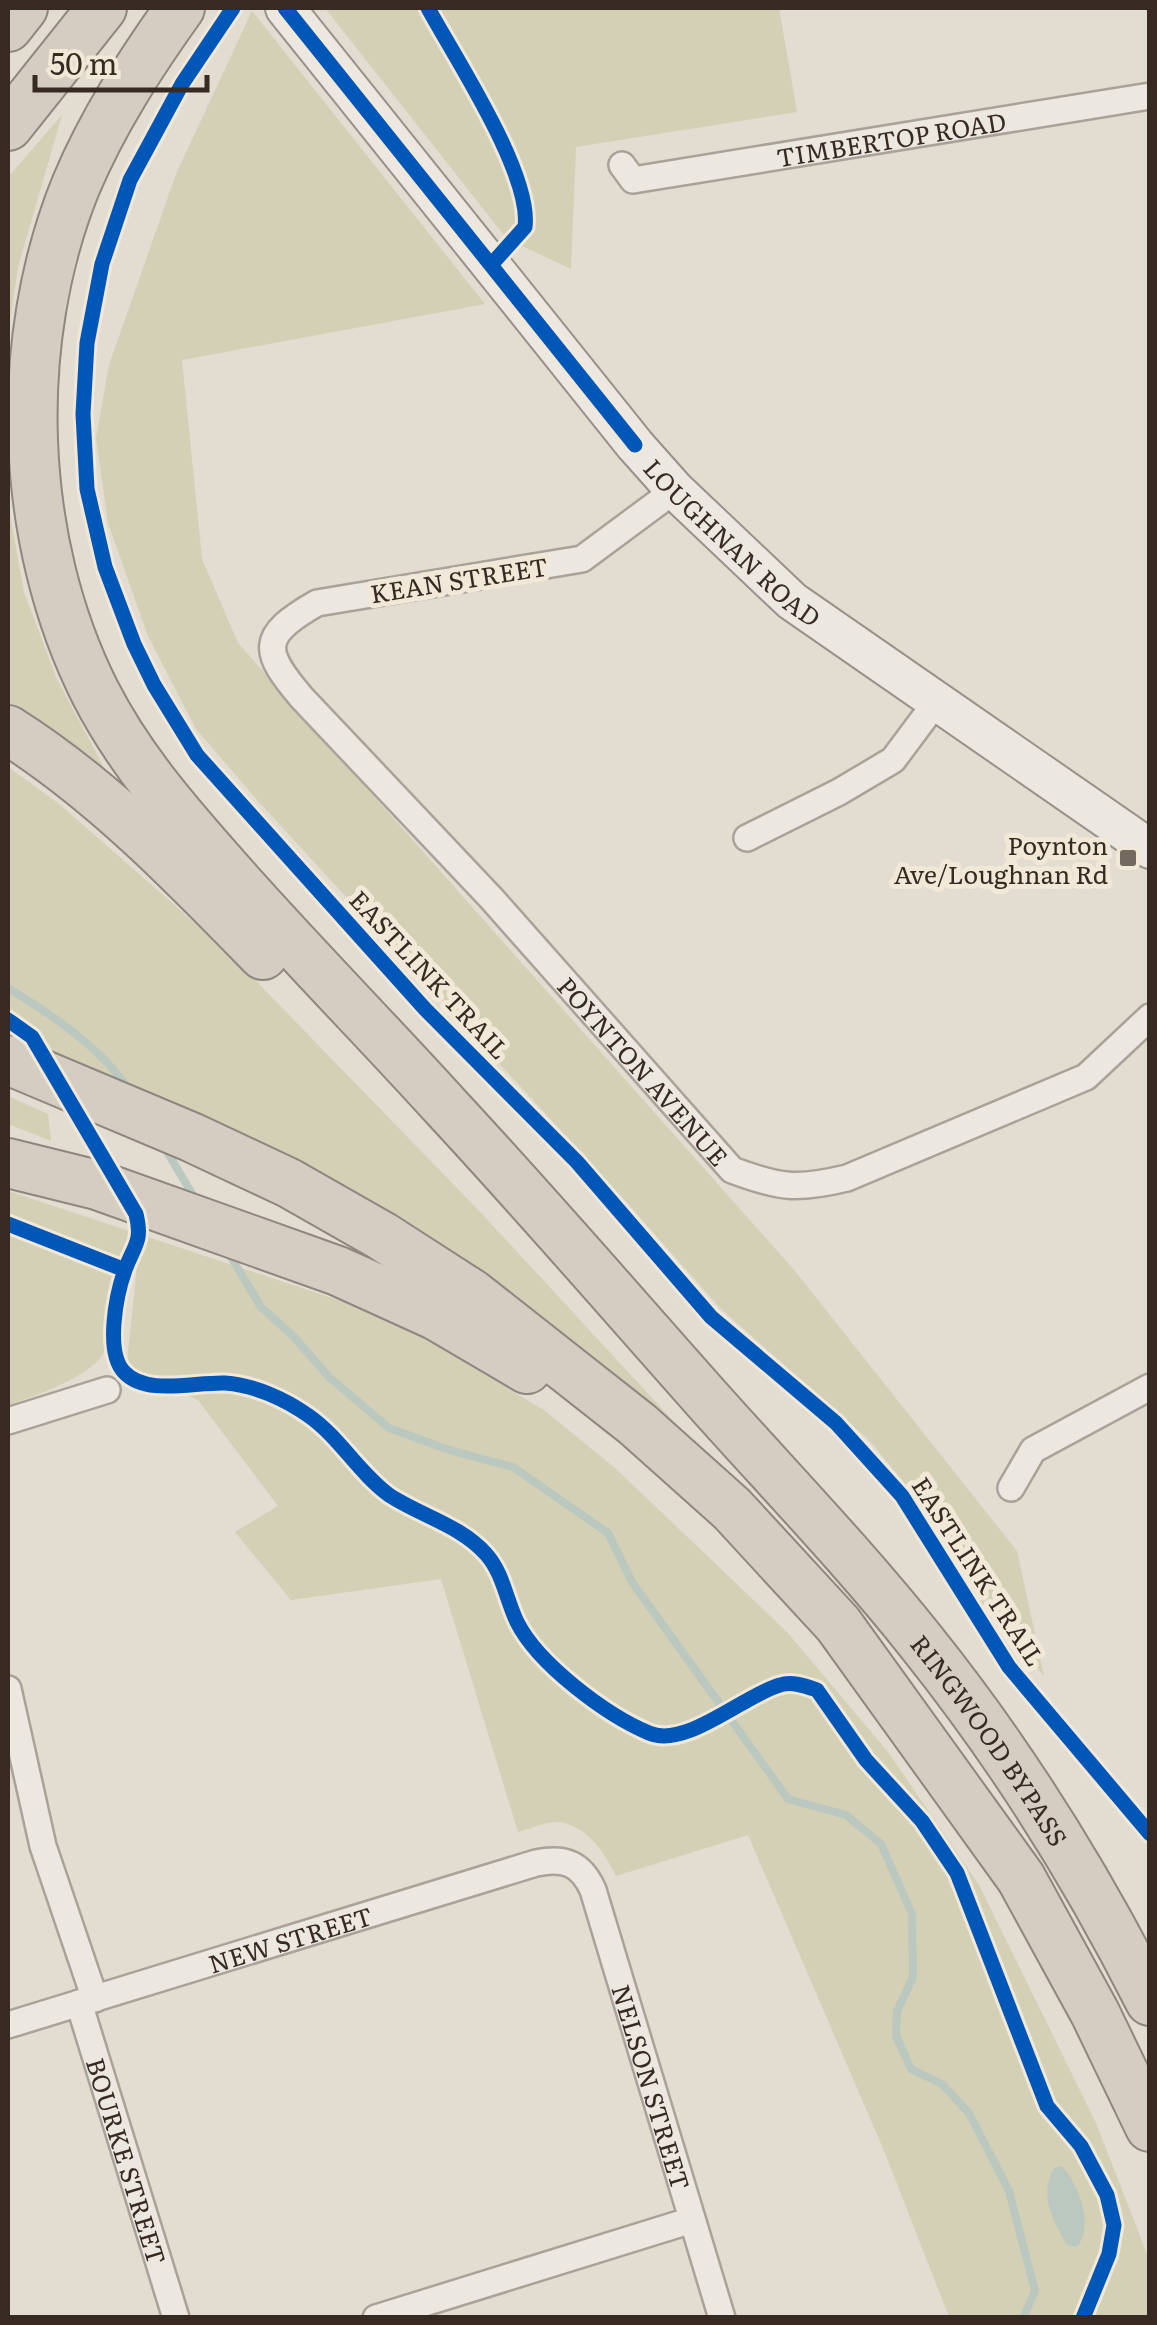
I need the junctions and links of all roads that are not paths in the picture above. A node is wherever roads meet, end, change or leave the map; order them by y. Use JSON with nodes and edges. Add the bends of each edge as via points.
{"nodes":[{"id":1,"x":23,"y":8,"type":"edge"},
{"id":2,"x":102,"y":8,"type":"edge"},
{"id":3,"x":180,"y":8,"type":"edge"},
{"id":4,"x":285,"y":8,"type":"edge"},
{"id":5,"x":8,"y":27,"type":"edge"},
{"id":6,"x":1150,"y":96,"type":"edge"},
{"id":7,"x":8,"y":126,"type":"edge"},
{"id":8,"x":628,"y":182,"type":"dead end"},
{"id":9,"x":675,"y":490,"type":"junction"},
{"id":10,"x":282,"y":674,"type":"joint"},
{"id":11,"x":937,"y":701,"type":"junction"},
{"id":12,"x":13,"y":734,"type":"edge"},
{"id":13,"x":747,"y":838,"type":"dead end"},
{"id":14,"x":1150,"y":849,"type":"edge"},
{"id":15,"x":1150,"y":1017,"type":"edge"},
{"id":16,"x":25,"y":1066,"type":"edge"},
{"id":17,"x":8,"y":1142,"type":"edge"},
{"id":18,"x":8,"y":1162,"type":"edge"},
{"id":19,"x":97,"y":1185,"type":"junction"},
{"id":20,"x":1150,"y":1386,"type":"edge"},
{"id":21,"x":107,"y":1390,"type":"dead end"},
{"id":22,"x":8,"y":1420,"type":"edge"},
{"id":23,"x":1012,"y":1488,"type":"dead end"},
{"id":24,"x":798,"y":1500,"type":"junction"},
{"id":25,"x":8,"y":1689,"type":"edge"},
{"id":26,"x":914,"y":1726,"type":"junction"},
{"id":27,"x":572,"y":1862,"type":"joint"},
{"id":28,"x":87,"y":2001,"type":"junction"},
{"id":29,"x":1150,"y":2001,"type":"edge"},
{"id":30,"x":8,"y":2025,"type":"edge"},
{"id":31,"x":1150,"y":2127,"type":"edge"},
{"id":32,"x":692,"y":2220,"type":"junction"},
{"id":33,"x":176,"y":2318,"type":"edge"},
{"id":34,"x":376,"y":2318,"type":"edge"},
{"id":35,"x":722,"y":2318,"type":"edge"}],
"edges":[{"from":1,"to":5,"type":"highway"},
{"from":2,"to":7,"type":"highway"},
{"from":3,"to":24,"type":"highway","via":[[110,112],[75,188],[38,328],[36,478],[48,554],[94,691],[176,812]]},
{"from":4,"to":9,"type":"main road","name":"LOUGHNAN ROAD"},
{"from":6,"to":8,"type":"street","name":"TIMBERTOP ROAD"},
{"from":9,"to":10,"type":"street","name":"KEAN STREET","via":[[582,558],[318,603],[273,641],[271,654]]},
{"from":9,"to":11,"type":"main road","name":"LOUGHNAN ROAD","via":[[792,601]]},
{"from":10,"to":15,"type":"street","name":"POYNTON AVENUE","via":[[732,1170],[774,1185],[811,1187],[847,1178],[1086,1077]]},
{"from":11,"to":13,"type":"street","via":[[893,760]]},
{"from":11,"to":14,"type":"main road","name":"LOUGHNAN ROAD"},
{"from":12,"to":24,"type":"highway","via":[[149,843],[235,926]]},
{"from":16,"to":26,"type":"highway","via":[[289,1183],[472,1294],[732,1509],[838,1624]]},
{"from":17,"to":19,"type":"highway"},
{"from":18,"to":19,"type":"highway"},
{"from":19,"to":26,"type":"highway","via":[[384,1289],[533,1372],[624,1437],[746,1547]]},
{"from":20,"to":23,"type":"street","via":[[1033,1450]]},
{"from":21,"to":22,"type":"street"},
{"from":24,"to":29,"type":"highway","name":"RINGWOOD BYPASS","via":[[923,1644],[993,1739]]},
{"from":25,"to":28,"type":"street","name":"BOURKE STREET"},
{"from":26,"to":31,"type":"highway","name":"RINGWOOD BYPASS","via":[[1021,1878]]},
{"from":27,"to":28,"type":"street","name":"NEW STREET","via":[[536,1863]]},
{"from":27,"to":32,"type":"street","name":"NELSON STREET","via":[[593,1890]]},
{"from":28,"to":30,"type":"street","name":"NEW STREET"},
{"from":28,"to":33,"type":"street","name":"BOURKE STREET"},
{"from":32,"to":34,"type":"street"},
{"from":32,"to":35,"type":"street","name":"NELSON STREET"}]}
